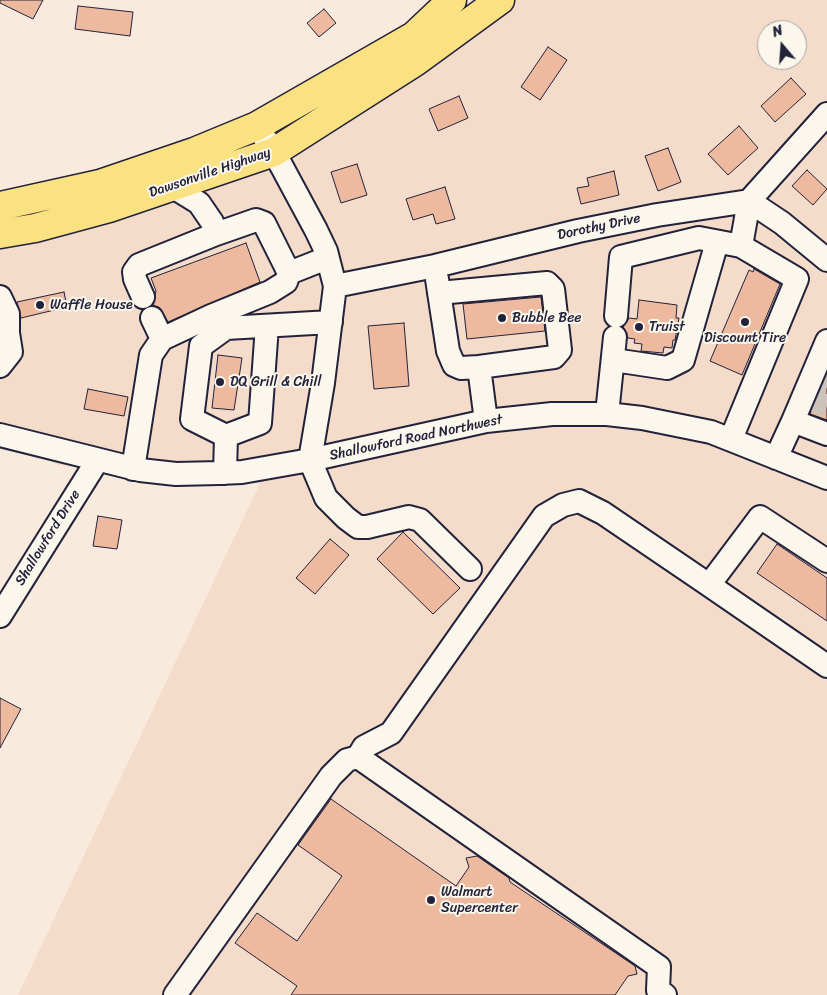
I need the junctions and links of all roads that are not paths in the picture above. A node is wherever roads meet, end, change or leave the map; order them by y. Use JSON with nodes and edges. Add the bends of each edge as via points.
{"nodes":[{"id":1,"x":452,"y":0,"type":"edge"},
{"id":2,"x":500,"y":0,"type":"edge"},
{"id":3,"x":827,"y":114,"type":"edge"},
{"id":4,"x":257,"y":126,"type":"junction"},
{"id":5,"x":274,"y":152,"type":"junction"},
{"id":6,"x":173,"y":186,"type":"junction"},
{"id":7,"x":749,"y":201,"type":"junction"},
{"id":8,"x":0,"y":206,"type":"edge"},
{"id":9,"x":0,"y":234,"type":"edge"},
{"id":10,"x":216,"y":234,"type":"junction"},
{"id":11,"x":717,"y":242,"type":"junction"},
{"id":12,"x":741,"y":246,"type":"junction"},
{"id":13,"x":327,"y":258,"type":"junction"},
{"id":14,"x":827,"y":260,"type":"edge"},
{"id":15,"x":435,"y":266,"type":"junction"},
{"id":16,"x":289,"y":273,"type":"junction"},
{"id":17,"x":335,"y":286,"type":"junction"},
{"id":18,"x":439,"y":292,"type":"junction"},
{"id":19,"x":143,"y":296,"type":"dead end"},
{"id":20,"x":0,"y":297,"type":"edge"},
{"id":21,"x":152,"y":318,"type":"dead end"},
{"id":22,"x":331,"y":322,"type":"junction"},
{"id":23,"x":268,"y":326,"type":"junction"},
{"id":24,"x":4,"y":329,"type":"edge"},
{"id":25,"x":162,"y":339,"type":"junction"},
{"id":26,"x":826,"y":346,"type":"edge"},
{"id":27,"x":614,"y":360,"type":"junction"},
{"id":28,"x":0,"y":366,"type":"edge"},
{"id":29,"x":479,"y":367,"type":"junction"},
{"id":30,"x":607,"y":414,"type":"junction"},
{"id":31,"x":486,"y":421,"type":"junction"},
{"id":32,"x":793,"y":421,"type":"junction"},
{"id":33,"x":827,"y":434,"type":"edge"},
{"id":34,"x":0,"y":435,"type":"edge"},
{"id":35,"x":226,"y":436,"type":"junction"},
{"id":36,"x":730,"y":439,"type":"junction"},
{"id":37,"x":776,"y":458,"type":"junction"},
{"id":38,"x":310,"y":460,"type":"junction"},
{"id":39,"x":97,"y":461,"type":"junction"},
{"id":40,"x":133,"y":468,"type":"junction"},
{"id":41,"x":225,"y":473,"type":"junction"},
{"id":42,"x":827,"y":478,"type":"edge"},
{"id":43,"x":827,"y":561,"type":"edge"},
{"id":44,"x":470,"y":568,"type":"dead end"},
{"id":45,"x":709,"y":585,"type":"junction"},
{"id":46,"x":0,"y":616,"type":"edge"},
{"id":47,"x":827,"y":666,"type":"edge"},
{"id":48,"x":358,"y":757,"type":"junction"},
{"id":49,"x":175,"y":995,"type":"edge"},
{"id":50,"x":665,"y":995,"type":"edge"}],
"edges":[{"from":1,"to":4,"type":"main road","name":"Dawsonville Highway","via":[[414,36]]},
{"from":2,"to":5,"type":"main road","name":"Dawsonville Highway","via":[[415,62]]},
{"from":3,"to":7,"type":"street"},
{"from":4,"to":5,"type":"street"},
{"from":4,"to":8,"type":"main road","name":"Dawsonville Highway","via":[[194,152],[100,184]]},
{"from":5,"to":6,"type":"main road","name":"Dawsonville Highway"},
{"from":5,"to":13,"type":"street","via":[[316,230]]},
{"from":6,"to":9,"type":"main road","name":"Dawsonville Highway","via":[[35,228]]},
{"from":6,"to":10,"type":"street","via":[[198,203],[212,222]]},
{"from":7,"to":12,"type":"street"},
{"from":7,"to":14,"type":"street"},
{"from":7,"to":15,"type":"street","name":"Dorothy Drive","via":[[578,231]]},
{"from":10,"to":16,"type":"street","via":[[256,220],[264,223]]},
{"from":10,"to":19,"type":"street","via":[[139,265],[134,272]]},
{"from":11,"to":12,"type":"street"},
{"from":11,"to":27,"type":"street","via":[[683,360],[667,368]]},
{"from":11,"to":27,"type":"street","via":[[699,238],[621,257]]},
{"from":12,"to":36,"type":"street","via":[[797,280]]},
{"from":13,"to":16,"type":"street"},
{"from":13,"to":17,"type":"street"},
{"from":15,"to":17,"type":"street","name":"Dorothy Drive"},
{"from":15,"to":18,"type":"street"},
{"from":16,"to":25,"type":"street","via":[[286,282],[270,292]]},
{"from":17,"to":22,"type":"street"},
{"from":18,"to":29,"type":"street","via":[[448,351],[454,365]]},
{"from":18,"to":29,"type":"street","via":[[547,283],[553,289],[560,350],[554,357]]},
{"from":20,"to":24,"type":"street","via":[[8,314]]},
{"from":21,"to":25,"type":"street"},
{"from":22,"to":23,"type":"street"},
{"from":22,"to":38,"type":"street"},
{"from":23,"to":35,"type":"street","via":[[260,423]]},
{"from":23,"to":35,"type":"street","via":[[226,328],[201,346],[192,419]]},
{"from":24,"to":28,"type":"street","via":[[11,352]]},
{"from":25,"to":40,"type":"street","via":[[151,354]]},
{"from":26,"to":32,"type":"street","via":[[811,390]]},
{"from":27,"to":30,"type":"street"},
{"from":29,"to":31,"type":"street"},
{"from":30,"to":31,"type":"street","name":"Shallowford Road Northwest","via":[[552,414]]},
{"from":30,"to":36,"type":"street","name":"Shallowford Road Northwest","via":[[672,424]]},
{"from":31,"to":38,"type":"street","name":"Shallowford Road Northwest"},
{"from":32,"to":33,"type":"street"},
{"from":32,"to":37,"type":"street"},
{"from":34,"to":39,"type":"street","name":"Shallowford Road Northwest"},
{"from":35,"to":41,"type":"street"},
{"from":36,"to":37,"type":"street","name":"Shallowford Road Northwest"},
{"from":37,"to":42,"type":"street","name":"Shallowford Road Northwest"},
{"from":38,"to":41,"type":"street","name":"Shallowford Road Northwest"},
{"from":38,"to":44,"type":"street","via":[[326,498],[358,527],[409,517],[420,520]]},
{"from":39,"to":40,"type":"street","name":"Shallowford Road Northwest"},
{"from":39,"to":46,"type":"street","name":"Shallowford Drive"},
{"from":40,"to":41,"type":"street","name":"Shallowford Road Northwest","via":[[176,474]]},
{"from":43,"to":45,"type":"street","via":[[760,517]]},
{"from":45,"to":47,"type":"street"},
{"from":45,"to":48,"type":"street","via":[[602,513],[579,501],[563,505],[544,516],[391,733],[364,747]]},
{"from":48,"to":49,"type":"street","via":[[347,760],[331,776]]},
{"from":48,"to":50,"type":"street","via":[[659,967],[658,990]]}]}
